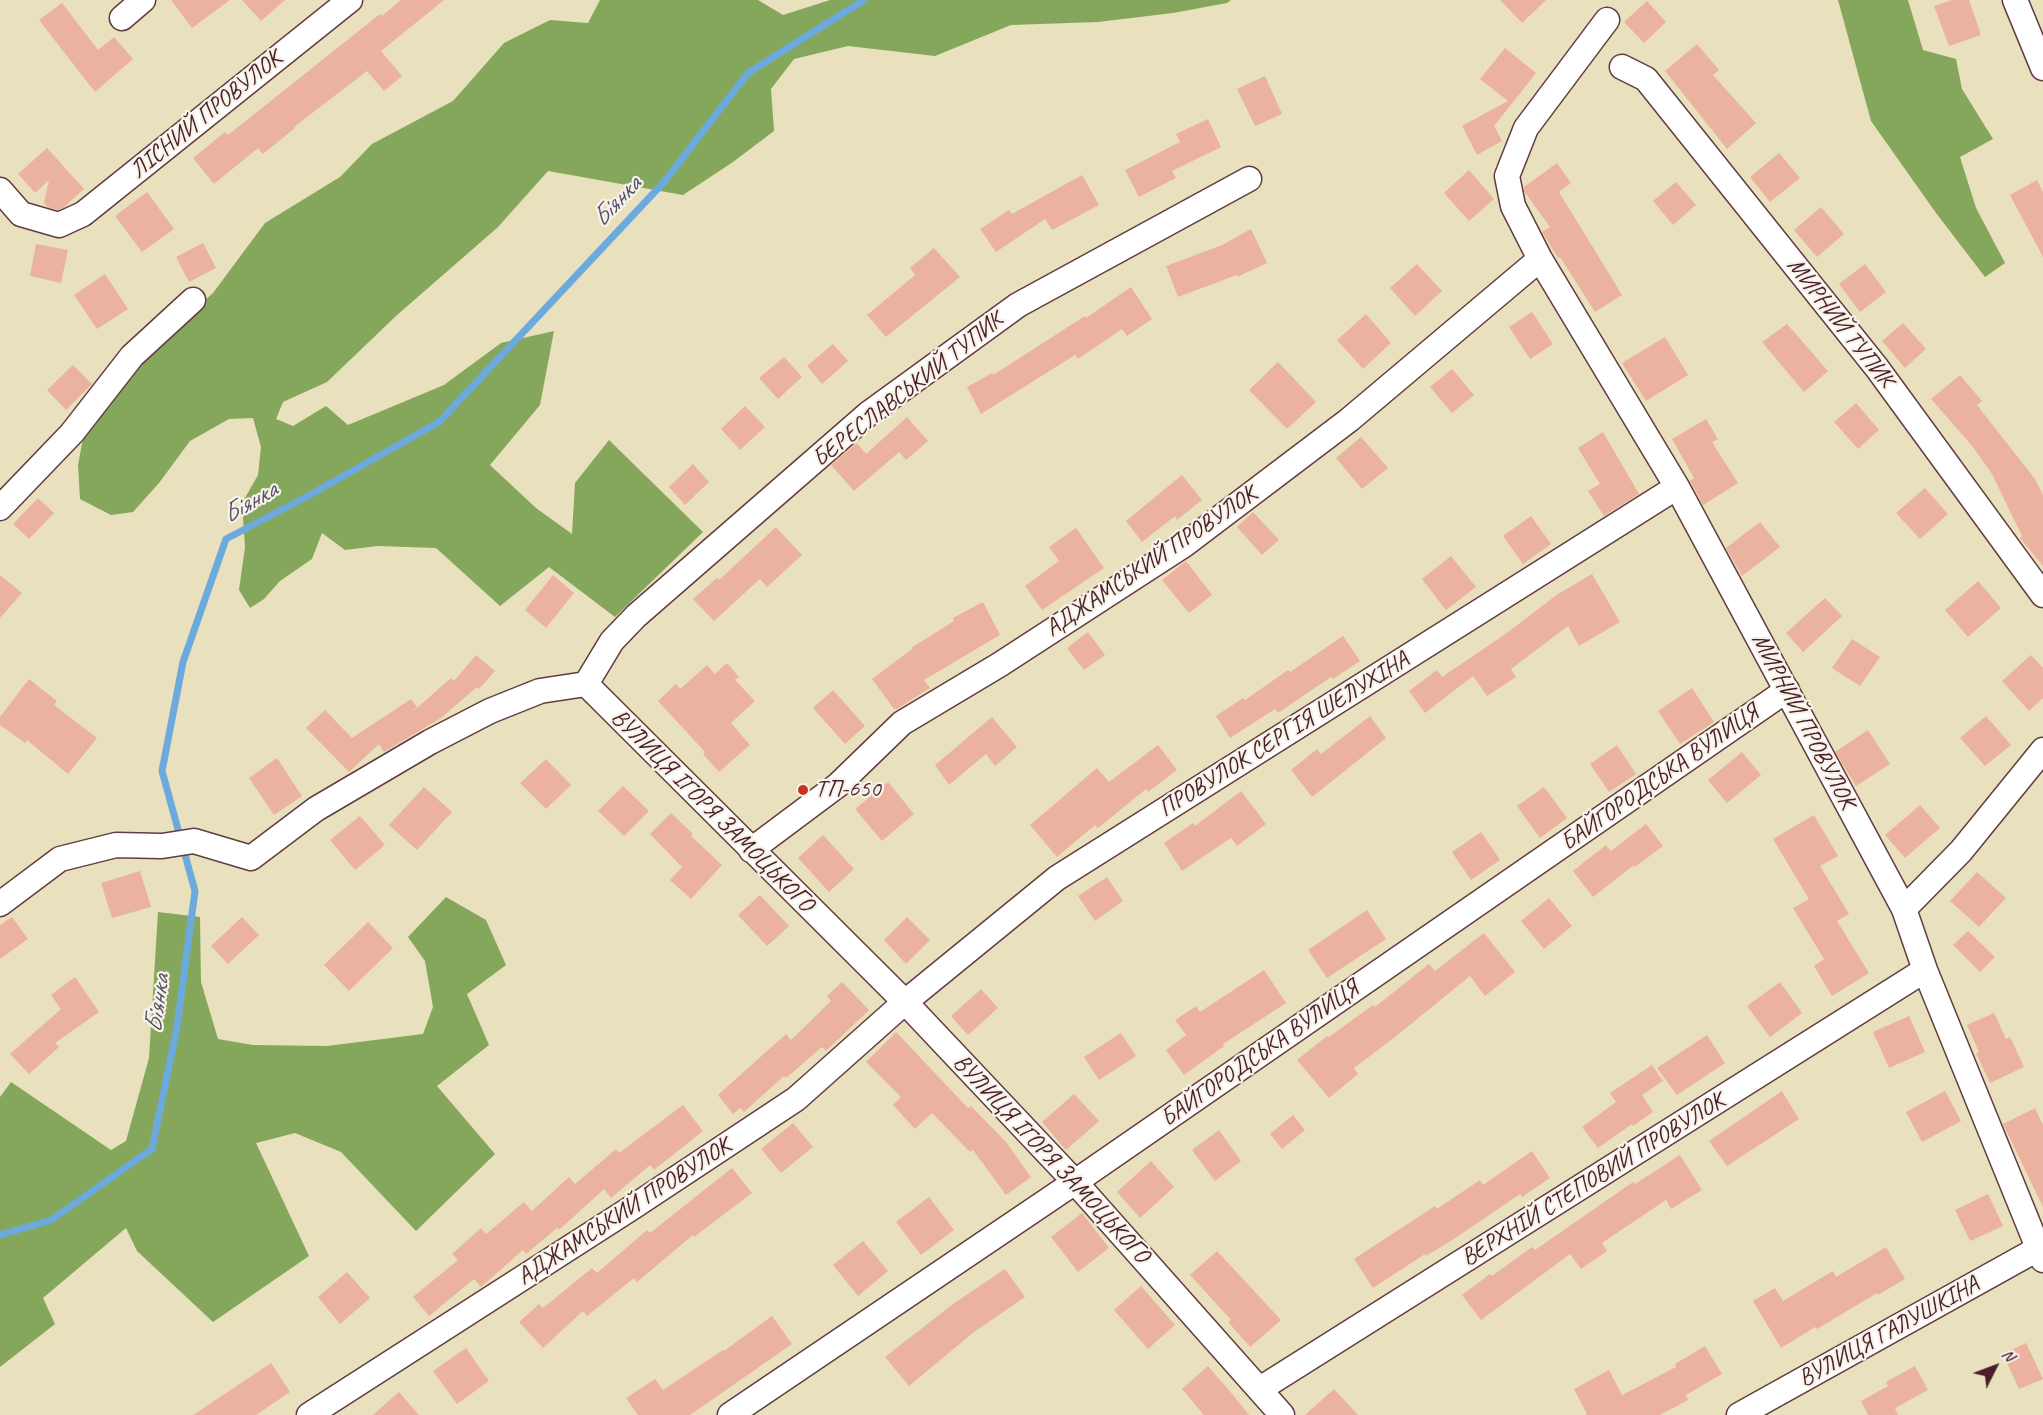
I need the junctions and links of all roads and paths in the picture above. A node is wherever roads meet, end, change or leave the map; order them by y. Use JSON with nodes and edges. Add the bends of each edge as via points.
{"nodes":[{"id":1,"x":143,"y":0,"type":"edge"},
{"id":2,"x":350,"y":0,"type":"edge"},
{"id":3,"x":2015,"y":0,"type":"edge"},
{"id":4,"x":122,"y":18,"type":"dead end"},
{"id":5,"x":1607,"y":20,"type":"dead end"},
{"id":6,"x":1622,"y":67,"type":"dead end"},
{"id":7,"x":2043,"y":68,"type":"edge"},
{"id":8,"x":1249,"y":179,"type":"dead end"},
{"id":9,"x":0,"y":190,"type":"edge"},
{"id":10,"x":1540,"y":259,"type":"junction"},
{"id":11,"x":193,"y":300,"type":"dead end"},
{"id":12,"x":1677,"y":487,"type":"junction"},
{"id":13,"x":0,"y":508,"type":"edge"},
{"id":14,"x":2043,"y":596,"type":"edge"},
{"id":15,"x":586,"y":684,"type":"junction"},
{"id":16,"x":1787,"y":690,"type":"junction"},
{"id":17,"x":2043,"y":750,"type":"edge"},
{"id":18,"x":751,"y":850,"type":"junction"},
{"id":19,"x":0,"y":904,"type":"edge"},
{"id":20,"x":1904,"y":909,"type":"junction"},
{"id":21,"x":1925,"y":970,"type":"junction"},
{"id":22,"x":904,"y":1002,"type":"junction"},
{"id":23,"x":1075,"y":1182,"type":"junction"},
{"id":24,"x":2041,"y":1252,"type":"edge"},
{"id":25,"x":1260,"y":1389,"type":"junction"},
{"id":26,"x":326,"y":1411,"type":"edge"},
{"id":27,"x":730,"y":1415,"type":"edge"},
{"id":28,"x":1282,"y":1415,"type":"edge"},
{"id":29,"x":1739,"y":1415,"type":"edge"}],
"edges":[{"from":1,"to":4,"type":"street"},
{"from":2,"to":9,"type":"street","name":"ЛІСНИЙ ПРОВУЛОК","via":[[83,214],[59,225],[21,214]]},
{"from":3,"to":7,"type":"street"},
{"from":5,"to":10,"type":"street","name":"МИРНИЙ ПРОВУЛОК","via":[[1526,128],[1507,176],[1513,206]]},
{"from":6,"to":14,"type":"street","name":"МИРНИЙ ТУПИК","via":[[1646,79],[1877,368]]},
{"from":8,"to":15,"type":"street","name":"БЕРЕСЛАВСЬКИЙ ТУПИК","via":[[1018,305],[868,414],[636,616],[612,641]]},
{"from":10,"to":12,"type":"street","name":"МИРНИЙ ПРОВУЛОК"},
{"from":10,"to":18,"type":"street","name":"АДЖАМСЬКИЙ ПРОВУЛОК","via":[[1349,420],[1184,545],[902,723],[838,785]]},
{"from":11,"to":13,"type":"street","via":[[132,356],[72,433]]},
{"from":12,"to":16,"type":"street","name":"МИРНИЙ ПРОВУЛОК"},
{"from":12,"to":22,"type":"street","name":"ПРОВУЛОК СЕРГІЯ ШЕЛУХІНА","via":[[1057,878]]},
{"from":15,"to":18,"type":"street","name":"ВУЛИЦЯ ІГОРЯ ЗАМОЦЬКОГО"},
{"from":15,"to":19,"type":"street","via":[[540,691],[430,742],[316,809],[251,858],[194,842],[116,845],[60,859]]},
{"from":16,"to":20,"type":"street","name":"МИРНИЙ ПРОВУЛОК"},
{"from":16,"to":23,"type":"street","name":"БАЙГОРОДСЬКА ВУЛИЦЯ"},
{"from":17,"to":20,"type":"street","via":[[1961,851]]},
{"from":18,"to":22,"type":"street","name":"ВУЛИЦЯ ІГОРЯ ЗАМОЦЬКОГО"},
{"from":20,"to":21,"type":"street","name":"МИРНИЙ ПРОВУЛОК"},
{"from":21,"to":24,"type":"street","name":"МИРНИЙ ПРОВУЛОК"},
{"from":21,"to":25,"type":"street","name":"ВЕРХНІЙ СТЕПОВИЙ ПРОВУЛОК"},
{"from":22,"to":23,"type":"street","name":"ВУЛИЦЯ ІГОРЯ ЗАМОЦЬКОГО"},
{"from":22,"to":26,"type":"street","name":"АДЖАМСЬКИЙ ПРОВУЛОК","via":[[796,1098]]},
{"from":23,"to":25,"type":"street","name":"ВУЛИЦЯ ІГОРЯ ЗАМОЦЬКОГО"},
{"from":23,"to":27,"type":"street","name":"БАЙГОРОДСЬКА ВУЛИЦЯ"},
{"from":24,"to":29,"type":"street","name":"ВУЛИЦЯ ГАЛУШКІНА"},
{"from":25,"to":28,"type":"street","name":"ВУЛИЦЯ ІГОРЯ ЗАМОЦЬКОГО"}]}
